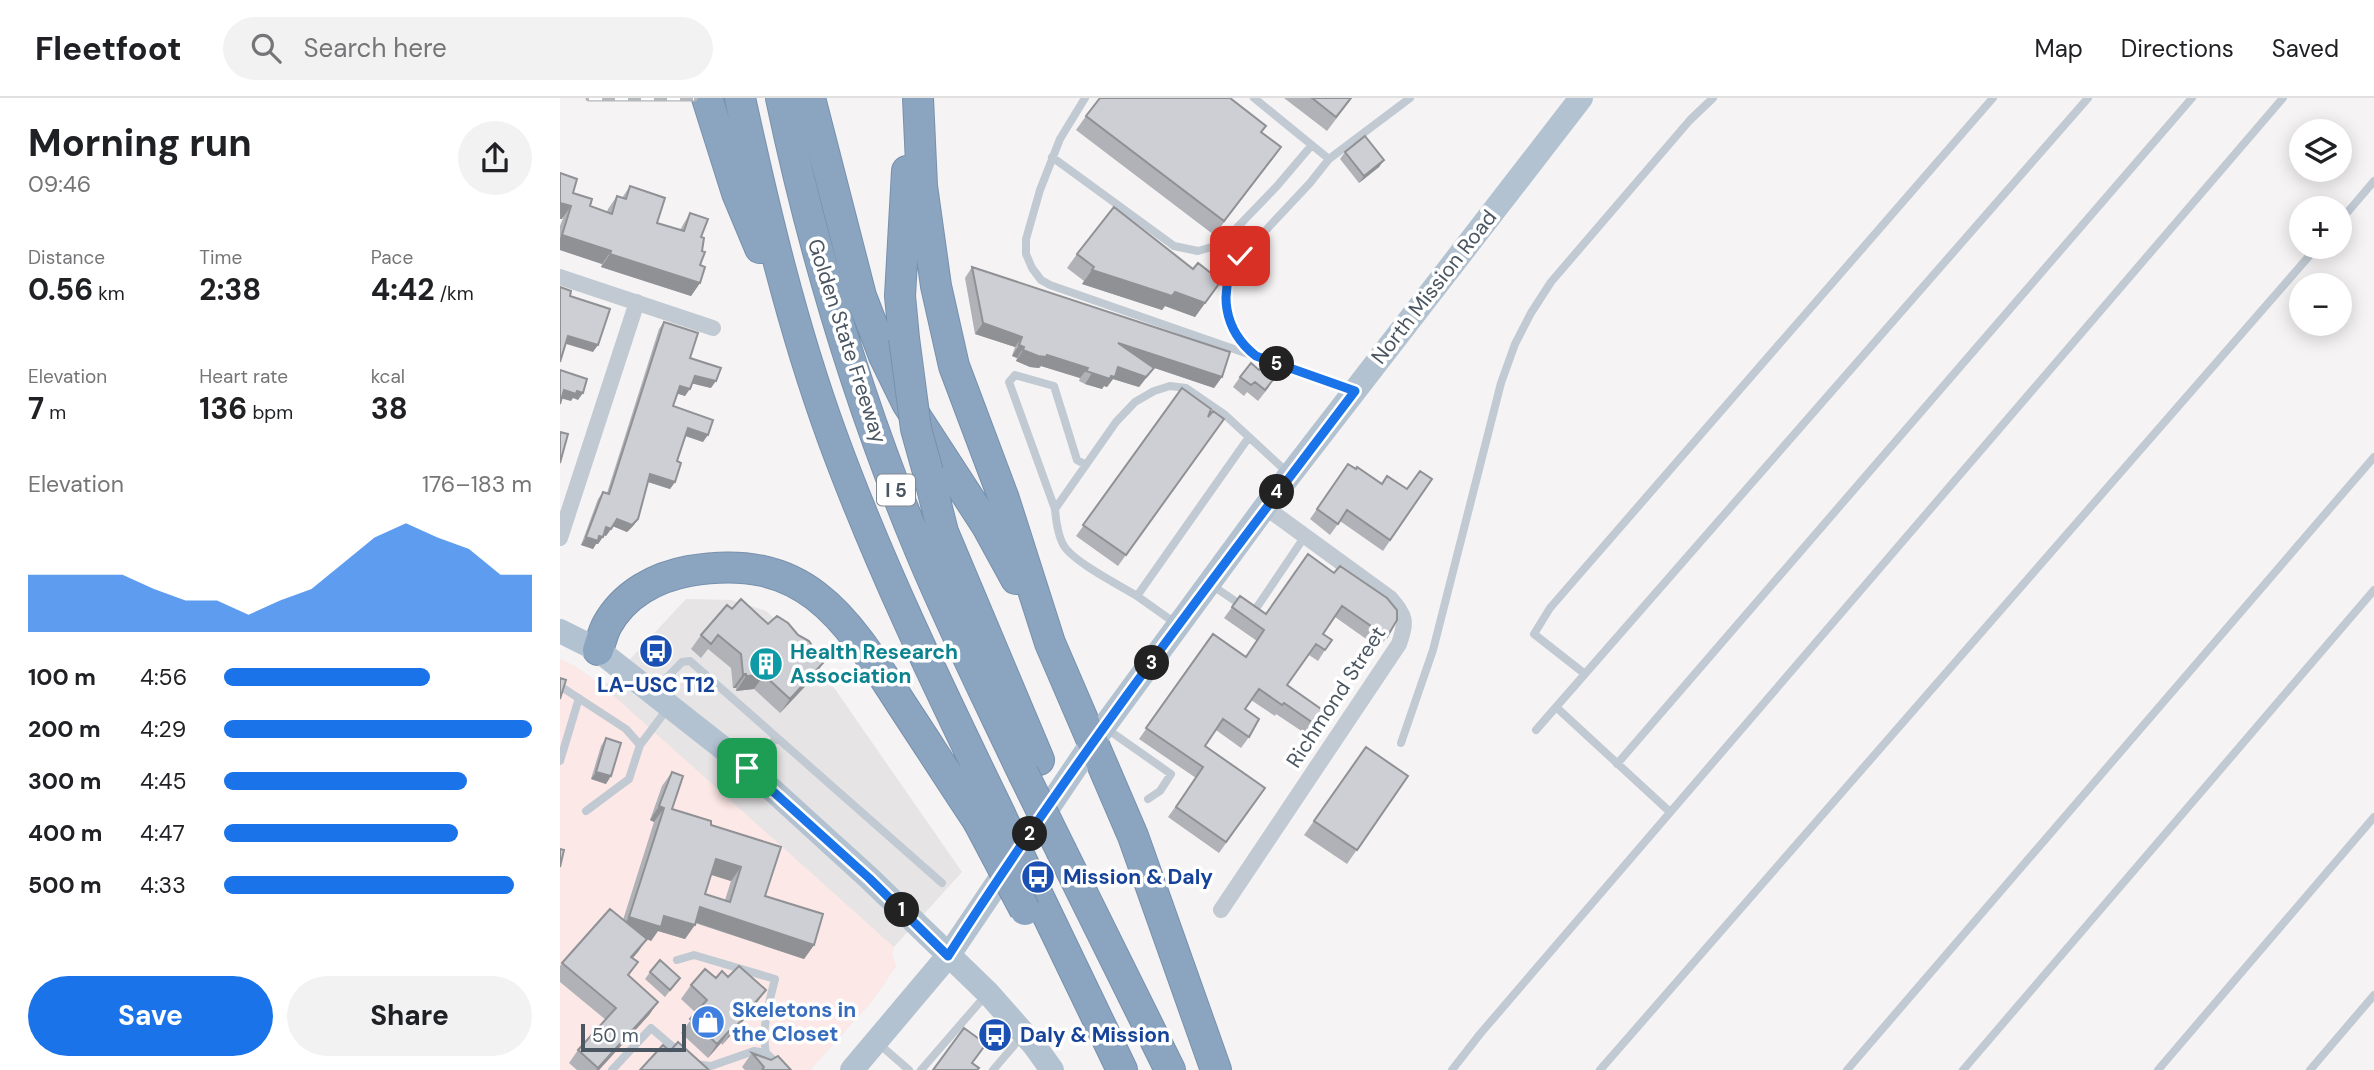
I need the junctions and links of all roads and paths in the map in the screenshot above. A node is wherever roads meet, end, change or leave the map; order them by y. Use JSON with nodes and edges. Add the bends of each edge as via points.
{"nodes":[{"id":1,"x":706,"y":98,"type":"edge"},
{"id":2,"x":740,"y":98,"type":"edge"},
{"id":3,"x":781,"y":98,"type":"edge"},
{"id":4,"x":810,"y":98,"type":"edge"},
{"id":5,"x":917,"y":98,"type":"edge"},
{"id":6,"x":1085,"y":98,"type":"edge"},
{"id":7,"x":1254,"y":98,"type":"edge"},
{"id":8,"x":1410,"y":98,"type":"edge"},
{"id":9,"x":1581,"y":98,"type":"edge"},
{"id":10,"x":1713,"y":98,"type":"edge"},
{"id":11,"x":1993,"y":98,"type":"edge"},
{"id":12,"x":2088,"y":98,"type":"edge"},
{"id":13,"x":2192,"y":98,"type":"edge"},
{"id":14,"x":2283,"y":98,"type":"edge"},
{"id":15,"x":1311,"y":146,"type":"junction"},
{"id":16,"x":738,"y":155,"type":"junction"},
{"id":17,"x":1052,"y":157,"type":"junction"},
{"id":18,"x":1329,"y":159,"type":"junction"},
{"id":19,"x":915,"y":180,"type":"junction"},
{"id":20,"x":2374,"y":181,"type":"edge"},
{"id":21,"x":2352,"y":206,"type":"edge"},
{"id":22,"x":2307,"y":259,"type":"edge"},
{"id":23,"x":560,"y":277,"type":"edge"},
{"id":24,"x":637,"y":302,"type":"junction"},
{"id":25,"x":713,"y":328,"type":"dead end"},
{"id":26,"x":1256,"y":356,"type":"junction"},
{"id":27,"x":1355,"y":391,"type":"junction"},
{"id":28,"x":1249,"y":437,"type":"junction"},
{"id":29,"x":2374,"y":457,"type":"edge"},
{"id":30,"x":1086,"y":465,"type":"junction"},
{"id":31,"x":1291,"y":475,"type":"junction"},
{"id":32,"x":1265,"y":507,"type":"junction"},
{"id":33,"x":1055,"y":509,"type":"junction"},
{"id":34,"x":1305,"y":537,"type":"junction"},
{"id":35,"x":560,"y":538,"type":"edge"},
{"id":36,"x":1210,"y":584,"type":"junction"},
{"id":37,"x":2374,"y":590,"type":"edge"},
{"id":38,"x":1136,"y":596,"type":"junction"},
{"id":39,"x":1179,"y":626,"type":"junction"},
{"id":40,"x":560,"y":631,"type":"edge"},
{"id":41,"x":1050,"y":642,"type":"junction"},
{"id":42,"x":598,"y":650,"type":"junction"},
{"id":43,"x":1585,"y":674,"type":"junction"},
{"id":44,"x":560,"y":685,"type":"edge"},
{"id":45,"x":579,"y":698,"type":"junction"},
{"id":46,"x":662,"y":699,"type":"junction"},
{"id":47,"x":1556,"y":707,"type":"junction"},
{"id":48,"x":1536,"y":730,"type":"dead end"},
{"id":49,"x":1098,"y":735,"type":"junction"},
{"id":50,"x":777,"y":738,"type":"junction"},
{"id":51,"x":1401,"y":743,"type":"dead end"},
{"id":52,"x":640,"y":745,"type":"junction"},
{"id":53,"x":560,"y":761,"type":"edge"},
{"id":54,"x":1617,"y":764,"type":"junction"},
{"id":55,"x":1031,"y":767,"type":"junction"},
{"id":56,"x":747,"y":768,"type":"junction"},
{"id":57,"x":1148,"y":799,"type":"dead end"},
{"id":58,"x":586,"y":811,"type":"dead end"},
{"id":59,"x":1670,"y":812,"type":"junction"},
{"id":60,"x":989,"y":817,"type":"junction"},
{"id":61,"x":2374,"y":817,"type":"edge"},
{"id":62,"x":942,"y":883,"type":"dead end"},
{"id":63,"x":1221,"y":910,"type":"dead end"},
{"id":64,"x":948,"y":956,"type":"junction"},
{"id":65,"x":677,"y":960,"type":"dead end"},
{"id":66,"x":988,"y":993,"type":"junction"},
{"id":67,"x":2374,"y":995,"type":"edge"},
{"id":68,"x":1024,"y":1033,"type":"junction"},
{"id":69,"x":876,"y":1041,"type":"junction"},
{"id":70,"x":766,"y":1053,"type":"junction"},
{"id":71,"x":1117,"y":1059,"type":"edge"},
{"id":72,"x":611,"y":1070,"type":"edge"},
{"id":73,"x":784,"y":1070,"type":"edge"},
{"id":74,"x":852,"y":1070,"type":"edge"},
{"id":75,"x":909,"y":1070,"type":"edge"},
{"id":76,"x":921,"y":1070,"type":"edge"},
{"id":77,"x":993,"y":1070,"type":"edge"},
{"id":78,"x":1052,"y":1070,"type":"edge"},
{"id":79,"x":1170,"y":1070,"type":"edge"},
{"id":80,"x":1216,"y":1070,"type":"edge"},
{"id":81,"x":1452,"y":1070,"type":"edge"},
{"id":82,"x":1600,"y":1070,"type":"edge"},
{"id":83,"x":1847,"y":1070,"type":"edge"},
{"id":84,"x":1964,"y":1070,"type":"edge"},
{"id":85,"x":2158,"y":1070,"type":"edge"},
{"id":86,"x":2310,"y":1070,"type":"edge"}],
"edges":[{"from":1,"to":16,"type":"highway"},
{"from":2,"to":16,"type":"highway"},
{"from":3,"to":55,"type":"highway","name":"Golden State Freeway","number":"I 5","via":[[838,325],[891,479],[955,631]]},
{"from":4,"to":41,"type":"highway","via":[[861,296],[884,356],[907,403],[986,526]]},
{"from":5,"to":19,"type":"highway"},
{"from":6,"to":17,"type":"lane"},
{"from":7,"to":15,"type":"lane"},
{"from":8,"to":18,"type":"lane"},
{"from":9,"to":27,"type":"main road","name":"North Mission Road"},
{"from":10,"to":51,"type":"lane","via":[[1551,282],[1515,344],[1433,650]]},
{"from":11,"to":43,"type":"lane","via":[[1550,608],[1534,634]]},
{"from":12,"to":43,"type":"lane"},
{"from":13,"to":54,"type":"lane"},
{"from":14,"to":59,"type":"lane"},
{"from":15,"to":17,"type":"lane","via":[[1227,238],[1198,251],[1174,246]]},
{"from":15,"to":18,"type":"lane"},
{"from":16,"to":60,"type":"highway","name":"Golden State Freeway","number":"I 5","via":[[746,214],[800,342],[832,437]]},
{"from":17,"to":26,"type":"lane","via":[[1026,239],[1027,259],[1038,276],[1050,285]]},
{"from":18,"to":26,"type":"lane","via":[[1231,270],[1225,293],[1228,317],[1239,339]]},
{"from":19,"to":41,"type":"highway","via":[[954,366],[1004,499]]},
{"from":19,"to":55,"type":"highway","bridge":true,"via":[[900,296],[916,429],[943,532]]},
{"from":20,"to":21,"type":"lane"},
{"from":22,"to":82,"type":"lane"},
{"from":23,"to":24,"type":"street"},
{"from":24,"to":25,"type":"street"},
{"from":24,"to":35,"type":"street"},
{"from":26,"to":27,"type":"lane"},
{"from":27,"to":31,"type":"main road","name":"North Mission Road"},
{"from":28,"to":30,"type":"lane","via":[[1186,388],[1170,386],[1135,402]]},
{"from":28,"to":31,"type":"lane"},
{"from":28,"to":38,"type":"lane"},
{"from":29,"to":83,"type":"lane"},
{"from":30,"to":33,"type":"lane"},
{"from":30,"to":33,"type":"lane","via":[[1077,460],[1054,386],[1015,375],[1009,382]]},
{"from":31,"to":32,"type":"main road","name":"North Mission Road"},
{"from":32,"to":34,"type":"street","name":"Richmond Street"},
{"from":32,"to":36,"type":"main road","name":"North Mission Road"},
{"from":33,"to":38,"type":"lane","via":[[1065,548]]},
{"from":34,"to":36,"type":"lane","via":[[1253,613]]},
{"from":34,"to":63,"type":"street","name":"Richmond Street","via":[[1390,598],[1405,626],[1399,644]]},
{"from":36,"to":39,"type":"main road","name":"North Mission Road"},
{"from":37,"to":84,"type":"lane"},
{"from":38,"to":39,"type":"lane"},
{"from":39,"to":49,"type":"main road","name":"North Mission Road"},
{"from":40,"to":42,"type":"main road"},
{"from":41,"to":49,"type":"highway"},
{"from":42,"to":46,"type":"main road"},
{"from":42,"to":60,"type":"highway","via":[[607,625],[621,607],[655,581],[704,569],[736,566],[765,570],[793,582],[839,616]]},
{"from":43,"to":47,"type":"lane"},
{"from":44,"to":45,"type":"lane"},
{"from":45,"to":52,"type":"lane","via":[[626,729]]},
{"from":45,"to":53,"type":"lane"},
{"from":46,"to":50,"type":"lane","via":[[682,662],[690,661]]},
{"from":46,"to":52,"type":"lane"},
{"from":46,"to":56,"type":"main road"},
{"from":47,"to":48,"type":"lane"},
{"from":47,"to":54,"type":"lane"},
{"from":49,"to":57,"type":"lane","via":[[1171,774]]},
{"from":49,"to":64,"type":"main road","name":"North Mission Road"},
{"from":49,"to":80,"type":"highway"},
{"from":50,"to":56,"type":"lane"},
{"from":50,"to":62,"type":"lane"},
{"from":52,"to":58,"type":"lane","via":[[629,779]]},
{"from":54,"to":59,"type":"lane"},
{"from":55,"to":79,"type":"highway","via":[[1067,842],[1087,902]]},
{"from":56,"to":64,"type":"main road"},
{"from":59,"to":81,"type":"lane"},
{"from":60,"to":71,"type":"highway","bridge":true},
{"from":61,"to":85,"type":"lane"},
{"from":64,"to":66,"type":"main road"},
{"from":64,"to":69,"type":"main road","name":"North Mission Road"},
{"from":65,"to":70,"type":"lane","via":[[694,956],[775,979],[763,1039]]},
{"from":66,"to":68,"type":"main road"},
{"from":66,"to":76,"type":"lane"},
{"from":67,"to":86,"type":"lane"},
{"from":68,"to":77,"type":"lane"},
{"from":68,"to":78,"type":"main road"},
{"from":69,"to":74,"type":"main road","name":"North Mission Road"},
{"from":69,"to":75,"type":"lane"},
{"from":70,"to":72,"type":"lane","via":[[754,1051],[711,1066],[692,1064],[651,1028]]},
{"from":70,"to":73,"type":"lane"}]}
